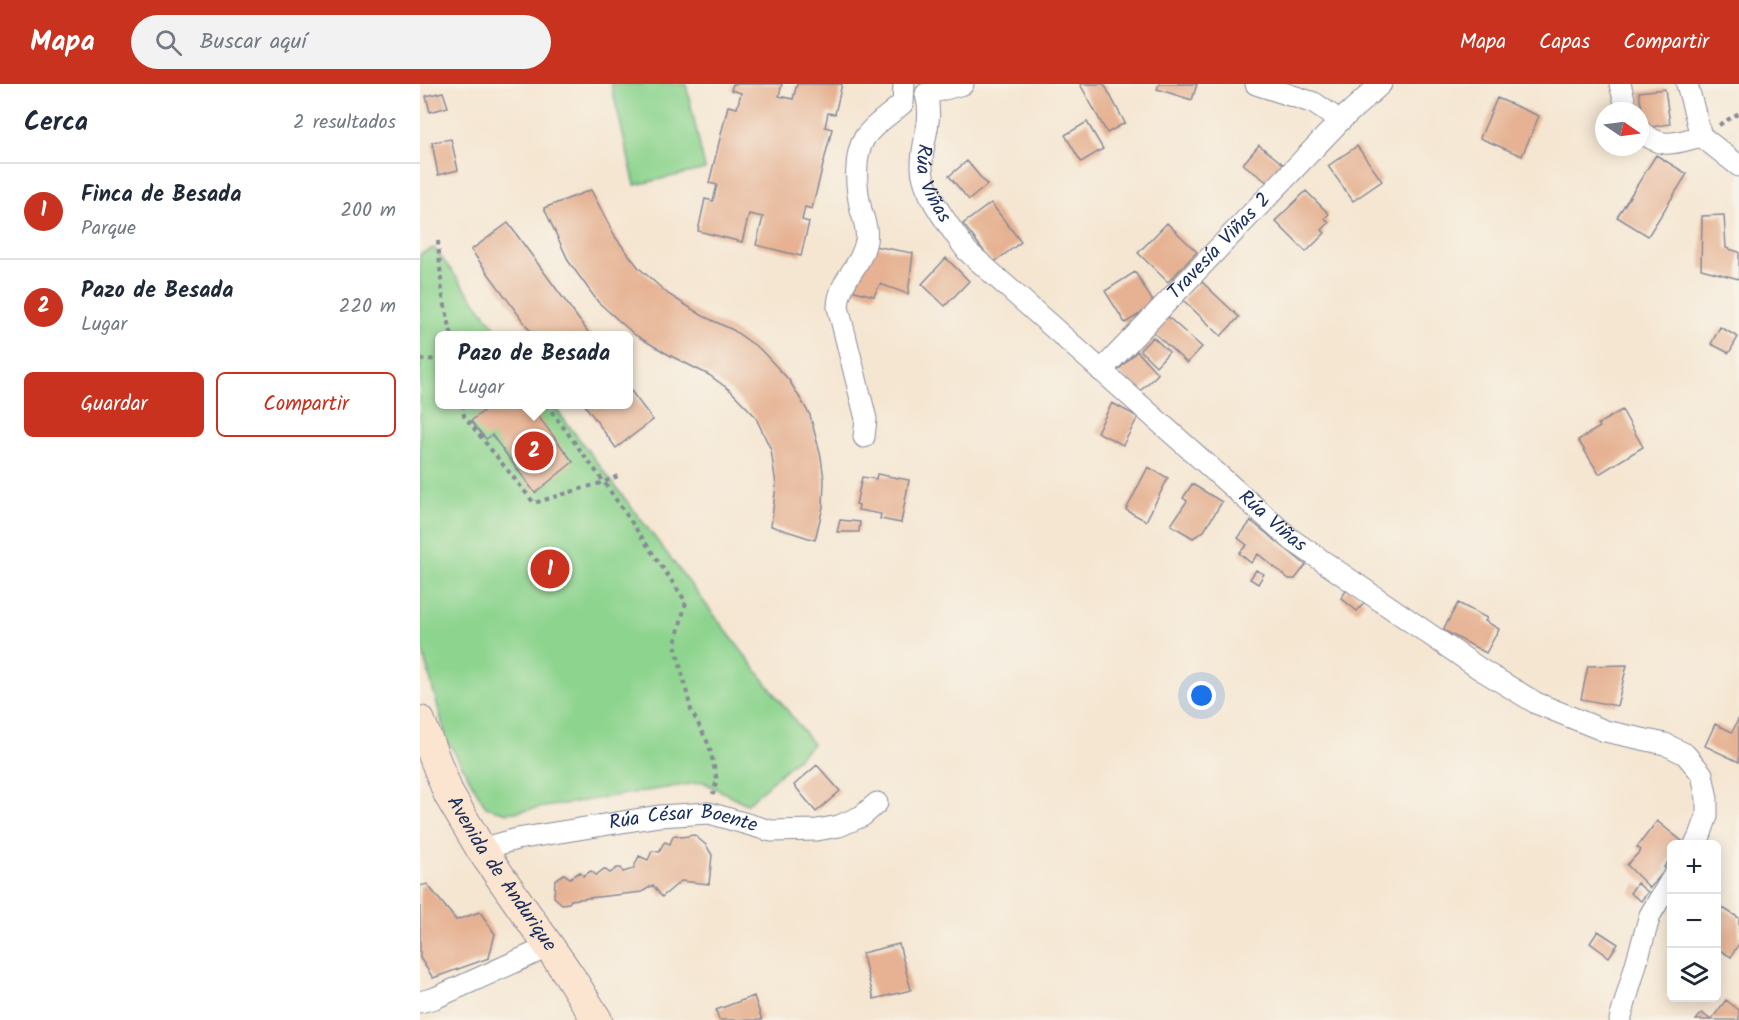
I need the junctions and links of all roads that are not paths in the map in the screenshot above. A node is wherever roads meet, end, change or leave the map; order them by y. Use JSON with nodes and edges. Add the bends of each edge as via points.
{"nodes":[{"id":1,"x":963,"y":84,"type":"edge"},
{"id":2,"x":1256,"y":84,"type":"edge"},
{"id":3,"x":1381,"y":84,"type":"edge"},
{"id":4,"x":1620,"y":84,"type":"edge"},
{"id":5,"x":1687,"y":84,"type":"edge"},
{"id":6,"x":904,"y":85,"type":"edge"},
{"id":7,"x":926,"y":94,"type":"junction"},
{"id":8,"x":1625,"y":102,"type":"edge"},
{"id":9,"x":1340,"y":121,"type":"junction"},
{"id":10,"x":1701,"y":136,"type":"junction"},
{"id":11,"x":1649,"y":138,"type":"edge"},
{"id":12,"x":1739,"y":166,"type":"edge"},
{"id":13,"x":1101,"y":371,"type":"junction"},
{"id":14,"x":864,"y":437,"type":"dead end"},
{"id":15,"x":420,"y":721,"type":"edge"},
{"id":16,"x":877,"y":803,"type":"dead end"},
{"id":17,"x":1698,"y":840,"type":"edge"},
{"id":18,"x":482,"y":849,"type":"junction"},
{"id":19,"x":1667,"y":885,"type":"edge"},
{"id":20,"x":548,"y":947,"type":"junction"},
{"id":21,"x":420,"y":1002,"type":"edge"},
{"id":22,"x":597,"y":1020,"type":"edge"},
{"id":23,"x":1620,"y":1020,"type":"edge"}],
"edges":[{"from":1,"to":7,"type":"street"},
{"from":2,"to":9,"type":"street","via":[[1314,104]]},
{"from":3,"to":9,"type":"street","name":"Travesía Viñas 2"},
{"from":4,"to":8,"type":"street"},
{"from":5,"to":10,"type":"street"},
{"from":6,"to":7,"type":"street"},
{"from":6,"to":14,"type":"street","via":[[903,104],[866,137],[858,155],[867,239],[861,258],[838,295],[866,419]]},
{"from":7,"to":13,"type":"street","name":"Rúa Viñas","via":[[930,109],[922,177],[952,230],[967,251]]},
{"from":9,"to":13,"type":"street","name":"Travesía Viñas 2"},
{"from":10,"to":11,"type":"street","via":[[1669,145]]},
{"from":10,"to":12,"type":"street"},
{"from":13,"to":17,"type":"street","name":"Rúa Viñas","via":[[1292,540],[1480,669],[1536,703],[1605,731],[1665,744],[1685,754],[1702,774],[1707,799],[1707,816]]},
{"from":15,"to":18,"type":"main road","name":"Avenida de Andurique","via":[[449,795]]},
{"from":16,"to":18,"type":"street","name":"Rúa César Boente","via":[[839,826],[800,831],[771,831],[709,813],[647,818],[517,839]]},
{"from":18,"to":20,"type":"main road","name":"Avenida de Andurique"},
{"from":19,"to":23,"type":"street","via":[[1650,915]]},
{"from":20,"to":21,"type":"street"},
{"from":20,"to":22,"type":"main road","name":"Avenida de Andurique"}]}
